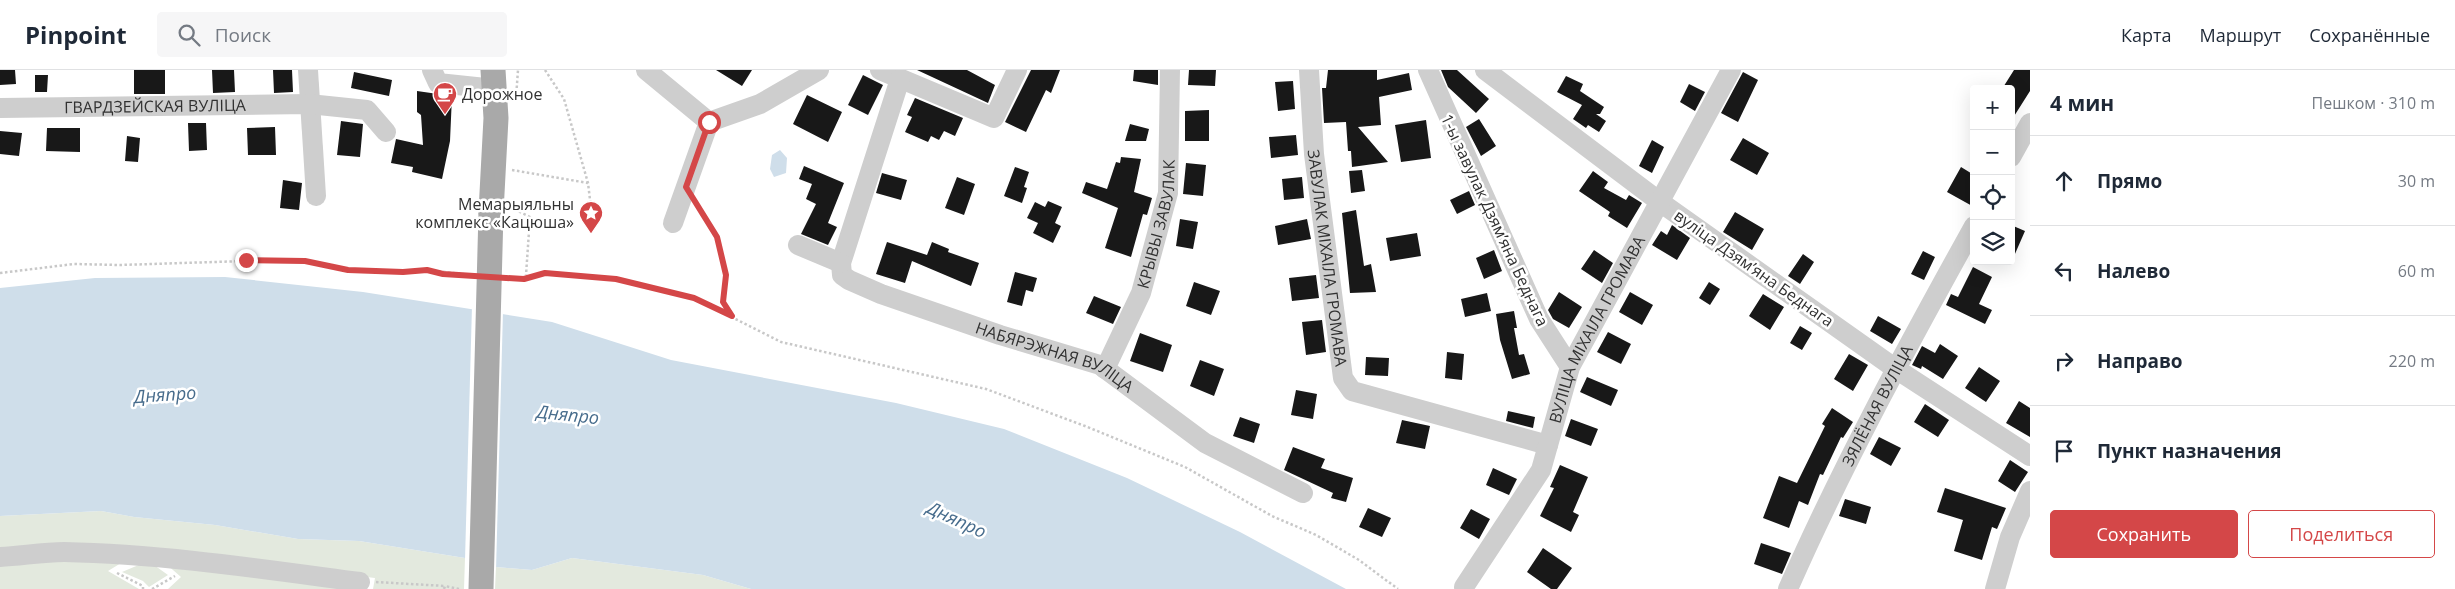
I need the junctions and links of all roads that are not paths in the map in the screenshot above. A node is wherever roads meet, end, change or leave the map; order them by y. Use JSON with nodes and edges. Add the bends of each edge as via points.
{"nodes":[{"id":1,"x":308,"y":70,"type":"edge"},
{"id":2,"x":422,"y":70,"type":"edge"},
{"id":3,"x":646,"y":70,"type":"edge"},
{"id":4,"x":819,"y":70,"type":"edge"},
{"id":5,"x":880,"y":70,"type":"edge"},
{"id":6,"x":1016,"y":70,"type":"edge"},
{"id":7,"x":1170,"y":70,"type":"edge"},
{"id":8,"x":1309,"y":70,"type":"edge"},
{"id":9,"x":1428,"y":70,"type":"edge"},
{"id":10,"x":1485,"y":70,"type":"edge"},
{"id":11,"x":1731,"y":70,"type":"edge"},
{"id":12,"x":435,"y":76,"type":"edge"},
{"id":13,"x":494,"y":79,"type":"edge"},
{"id":14,"x":900,"y":79,"type":"junction"},
{"id":15,"x":309,"y":104,"type":"junction"},
{"id":16,"x":0,"y":108,"type":"edge"},
{"id":17,"x":709,"y":122,"type":"junction"},
{"id":18,"x":2030,"y":123,"type":"edge"},
{"id":19,"x":386,"y":132,"type":"dead end"},
{"id":20,"x":2015,"y":151,"type":"edge"},
{"id":21,"x":316,"y":196,"type":"dead end"},
{"id":22,"x":1660,"y":202,"type":"junction"},
{"id":23,"x":673,"y":223,"type":"dead end"},
{"id":24,"x":1970,"y":233,"type":"edge"},
{"id":25,"x":798,"y":245,"type":"dead end"},
{"id":26,"x":841,"y":263,"type":"junction"},
{"id":27,"x":1570,"y":367,"type":"junction"},
{"id":28,"x":1105,"y":369,"type":"junction"},
{"id":29,"x":1896,"y":369,"type":"junction"},
{"id":30,"x":1548,"y":445,"type":"junction"},
{"id":31,"x":2030,"y":456,"type":"edge"},
{"id":32,"x":2030,"y":491,"type":"edge"},
{"id":33,"x":1303,"y":493,"type":"dead end"},
{"id":34,"x":0,"y":557,"type":"edge"},
{"id":35,"x":360,"y":582,"type":"road end"},
{"id":36,"x":1464,"y":587,"type":"dead end"},
{"id":37,"x":481,"y":589,"type":"edge"},
{"id":38,"x":1788,"y":589,"type":"edge"},
{"id":39,"x":1995,"y":589,"type":"edge"}],
"edges":[{"from":1,"to":15,"type":"street"},
{"from":2,"to":12,"type":"street"},
{"from":3,"to":17,"type":"street"},
{"from":4,"to":17,"type":"street","via":[[760,104]]},
{"from":5,"to":14,"type":"street"},
{"from":6,"to":14,"type":"street","via":[[994,118]]},
{"from":7,"to":28,"type":"street","name":"КРЫВЫ ЗАВУЛАК","via":[[1168,193],[1141,293]]},
{"from":8,"to":30,"type":"street","name":"ЗАВУЛАК МІХАІЛА ГРОМАВА","via":[[1314,154],[1343,378],[1352,391]]},
{"from":9,"to":27,"type":"street","name":"1-ы завулак Дзямʼяна Беднага","via":[[1539,319]]},
{"from":10,"to":22,"type":"street","name":"вуліца Дзямʼяна Беднага"},
{"from":11,"to":22,"type":"street","name":"ВУЛІЦА МІХАІЛА ГРОМАВА"},
{"from":12,"to":13,"type":"street"},
{"from":13,"to":37,"type":"main road","bridge":true,"via":[[498,208]]},
{"from":14,"to":26,"type":"street"},
{"from":15,"to":16,"type":"street","name":"ГВАРДЗЕЙСКАЯ ВУЛІЦА"},
{"from":15,"to":19,"type":"street","name":"ГВАРДЗЕЙСКАЯ ВУЛІЦА","via":[[367,110]]},
{"from":15,"to":21,"type":"street"},
{"from":17,"to":23,"type":"street"},
{"from":18,"to":20,"type":"street"},
{"from":22,"to":27,"type":"street","name":"ВУЛІЦА МІХАІЛА ГРОМАВА"},
{"from":22,"to":29,"type":"street","name":"вуліца Дзямʼяна Беднага"},
{"from":24,"to":29,"type":"street","name":"ЗЯЛЁНАЯ ВУЛІЦА"},
{"from":25,"to":26,"type":"street"},
{"from":26,"to":28,"type":"street","name":"НАБЯРЭЖНАЯ ВУЛІЦА","via":[[842,275],[881,294]]},
{"from":27,"to":30,"type":"street","name":"ВУЛІЦА МІХАІЛА ГРОМАВА"},
{"from":28,"to":33,"type":"street","name":"НАБЯРЭЖНАЯ ВУЛІЦА","via":[[1205,444]]},
{"from":29,"to":31,"type":"street","name":"вуліца Дзямʼяна Беднага"},
{"from":29,"to":38,"type":"street","name":"ЗЯЛЁНАЯ ВУЛІЦА","via":[[1813,532]]},
{"from":30,"to":36,"type":"street","name":"ВУЛІЦА МІХАІЛА ГРОМАВА","via":[[1541,470]]},
{"from":32,"to":39,"type":"street","via":[[2010,537]]},
{"from":34,"to":35,"type":"street","via":[[63,552],[142,557]]}]}
